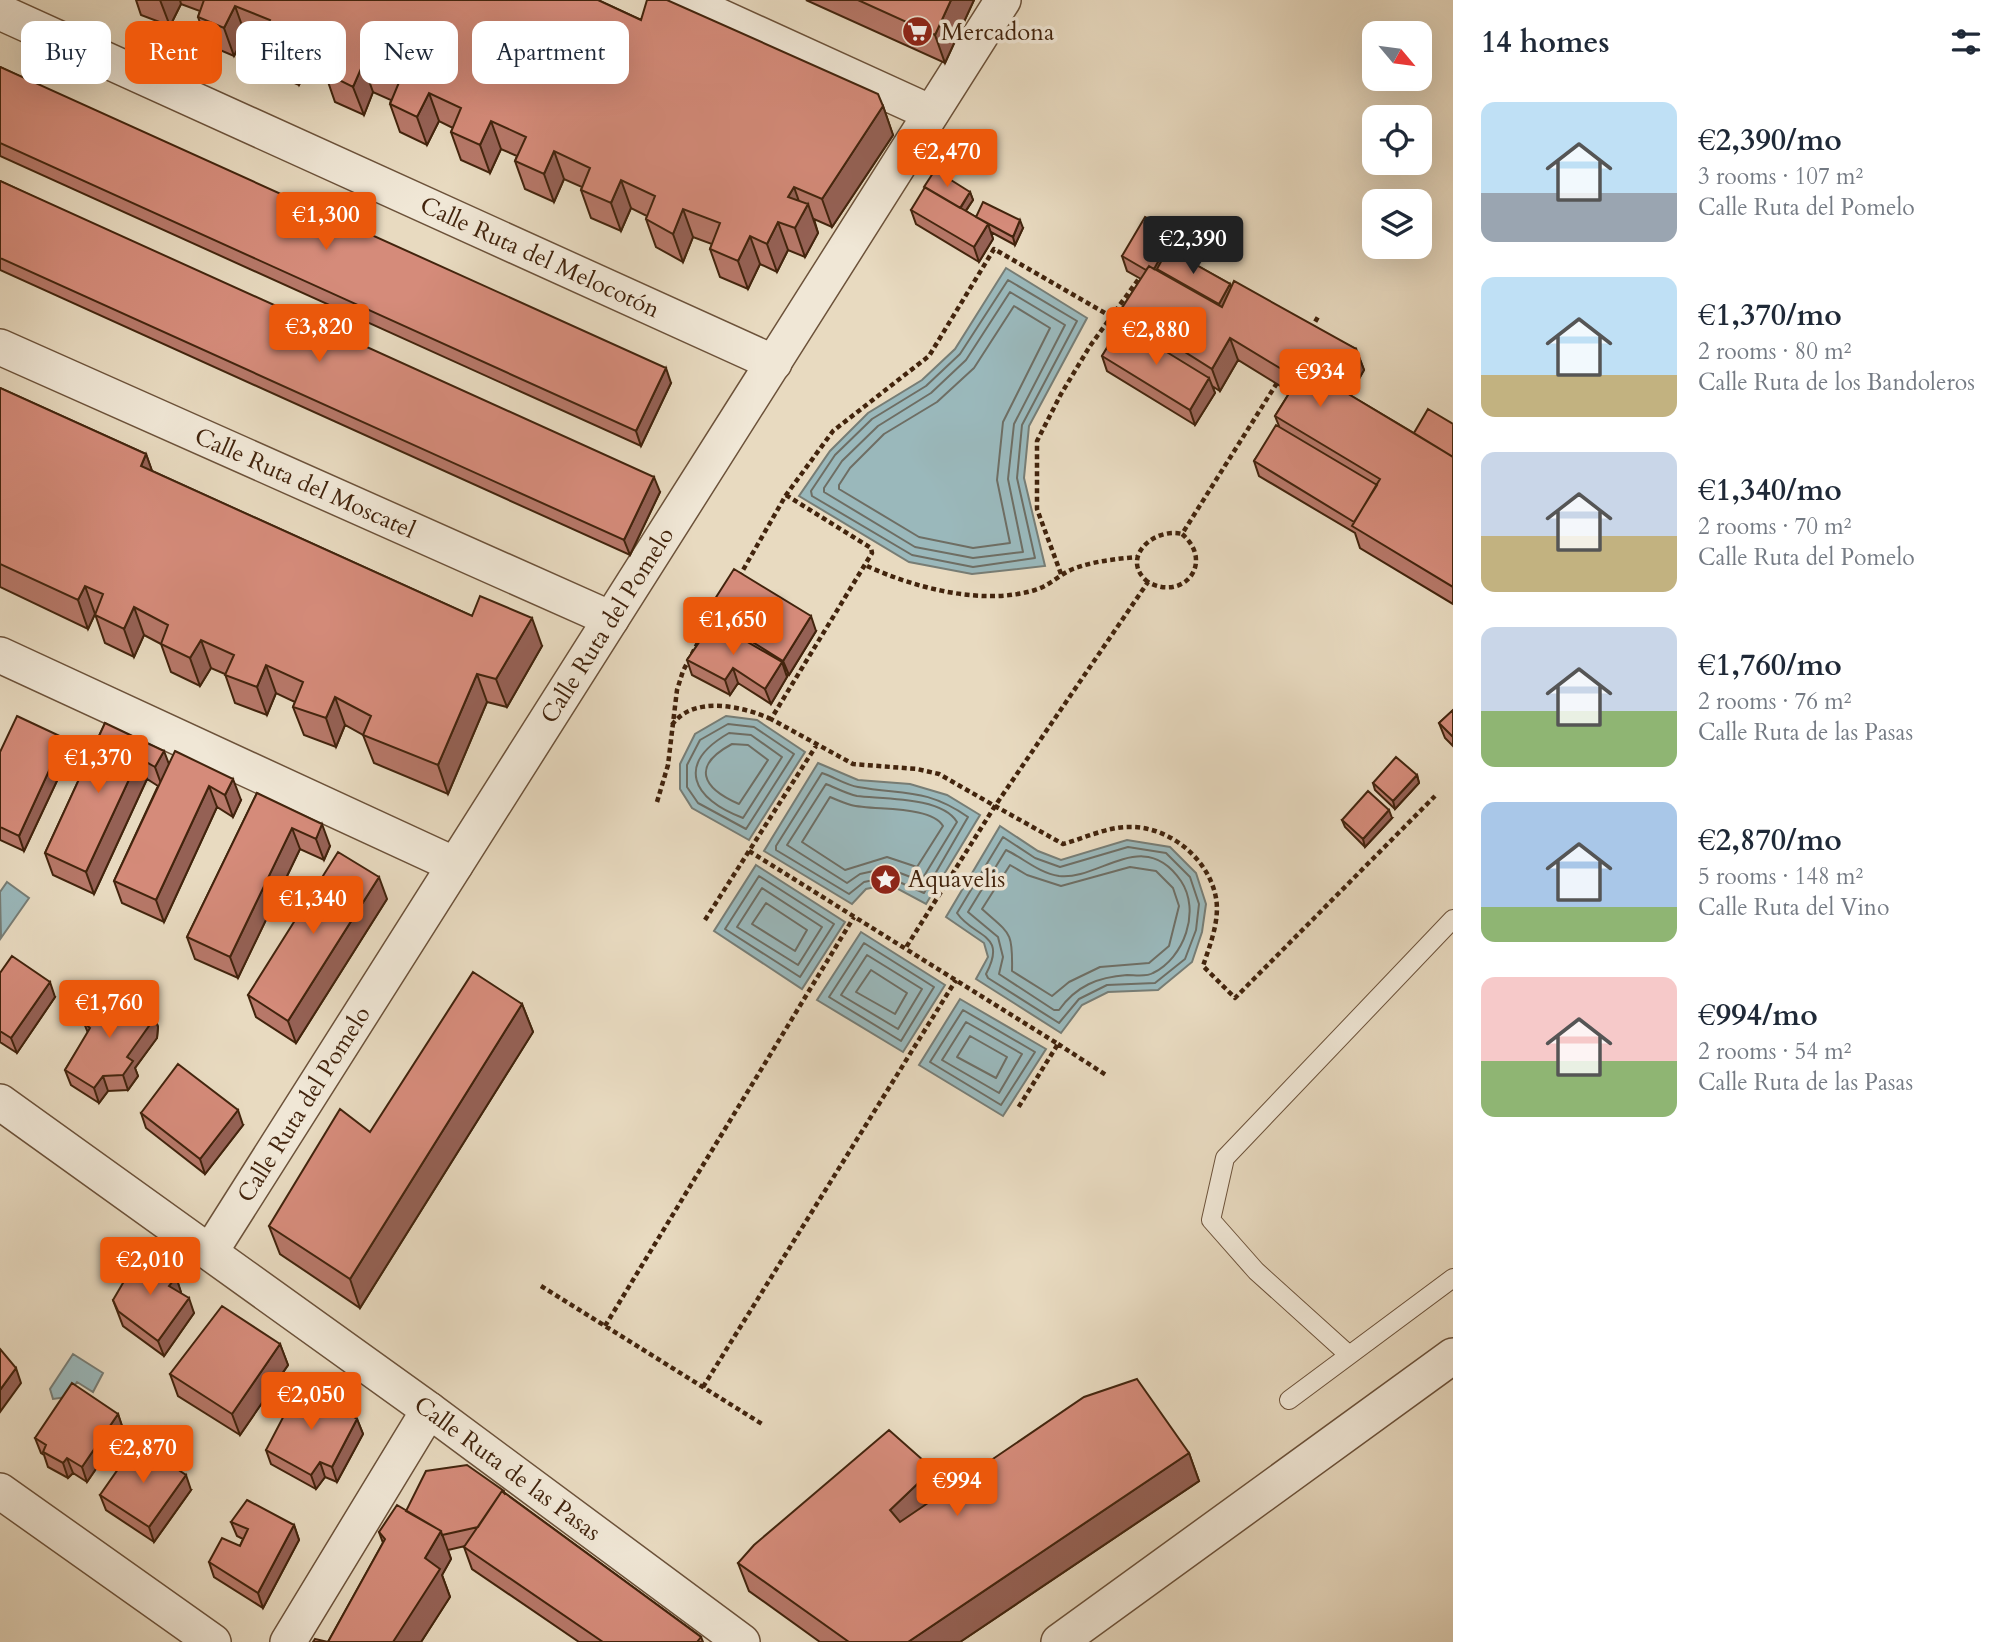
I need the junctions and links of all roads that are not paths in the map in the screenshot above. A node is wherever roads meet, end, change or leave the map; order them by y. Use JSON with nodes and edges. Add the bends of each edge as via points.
{"nodes":[{"id":1,"x":683,"y":0,"type":"edge"},
{"id":2,"x":1003,"y":0,"type":"edge"},
{"id":3,"x":0,"y":12,"type":"edge"},
{"id":4,"x":932,"y":113,"type":"junction"},
{"id":5,"x":0,"y":347,"type":"edge"},
{"id":6,"x":774,"y":363,"type":"junction"},
{"id":7,"x":611,"y":619,"type":"junction"},
{"id":8,"x":0,"y":655,"type":"edge"},
{"id":9,"x":456,"y":865,"type":"junction"},
{"id":10,"x":1453,"y":919,"type":"edge"},
{"id":11,"x":0,"y":1102,"type":"edge"},
{"id":12,"x":210,"y":1252,"type":"junction"},
{"id":13,"x":1453,"y":1278,"type":"edge"},
{"id":14,"x":1349,"y":1355,"type":"junction"},
{"id":15,"x":1453,"y":1356,"type":"edge"},
{"id":16,"x":1289,"y":1400,"type":"dead end"},
{"id":17,"x":429,"y":1410,"type":"junction"},
{"id":18,"x":0,"y":1491,"type":"edge"},
{"id":19,"x":213,"y":1642,"type":"edge"},
{"id":20,"x":288,"y":1642,"type":"edge"},
{"id":21,"x":742,"y":1642,"type":"edge"},
{"id":22,"x":1059,"y":1642,"type":"edge"}],
"edges":[{"from":1,"to":4,"type":"street"},
{"from":2,"to":4,"type":"street","name":"Calle Ruta del Pomelo"},
{"from":3,"to":6,"type":"street","name":"Calle Ruta del Melocotón"},
{"from":4,"to":6,"type":"street","name":"Calle Ruta del Pomelo"},
{"from":5,"to":7,"type":"street","name":"Calle Ruta del Moscatel"},
{"from":6,"to":7,"type":"street","name":"Calle Ruta del Pomelo"},
{"from":7,"to":9,"type":"street","name":"Calle Ruta del Pomelo"},
{"from":8,"to":9,"type":"street"},
{"from":9,"to":12,"type":"street","name":"Calle Ruta del Pomelo"},
{"from":10,"to":14,"type":"lane","via":[[1225,1158],[1211,1220],[1256,1271]]},
{"from":11,"to":12,"type":"street","name":"Calle Ruta de las Pasas"},
{"from":12,"to":17,"type":"street","name":"Calle Ruta de las Pasas"},
{"from":13,"to":14,"type":"lane"},
{"from":14,"to":16,"type":"lane"},
{"from":15,"to":22,"type":"street"},
{"from":17,"to":20,"type":"street"},
{"from":17,"to":21,"type":"street","name":"Calle Ruta de las Pasas"},
{"from":18,"to":19,"type":"street"}]}
